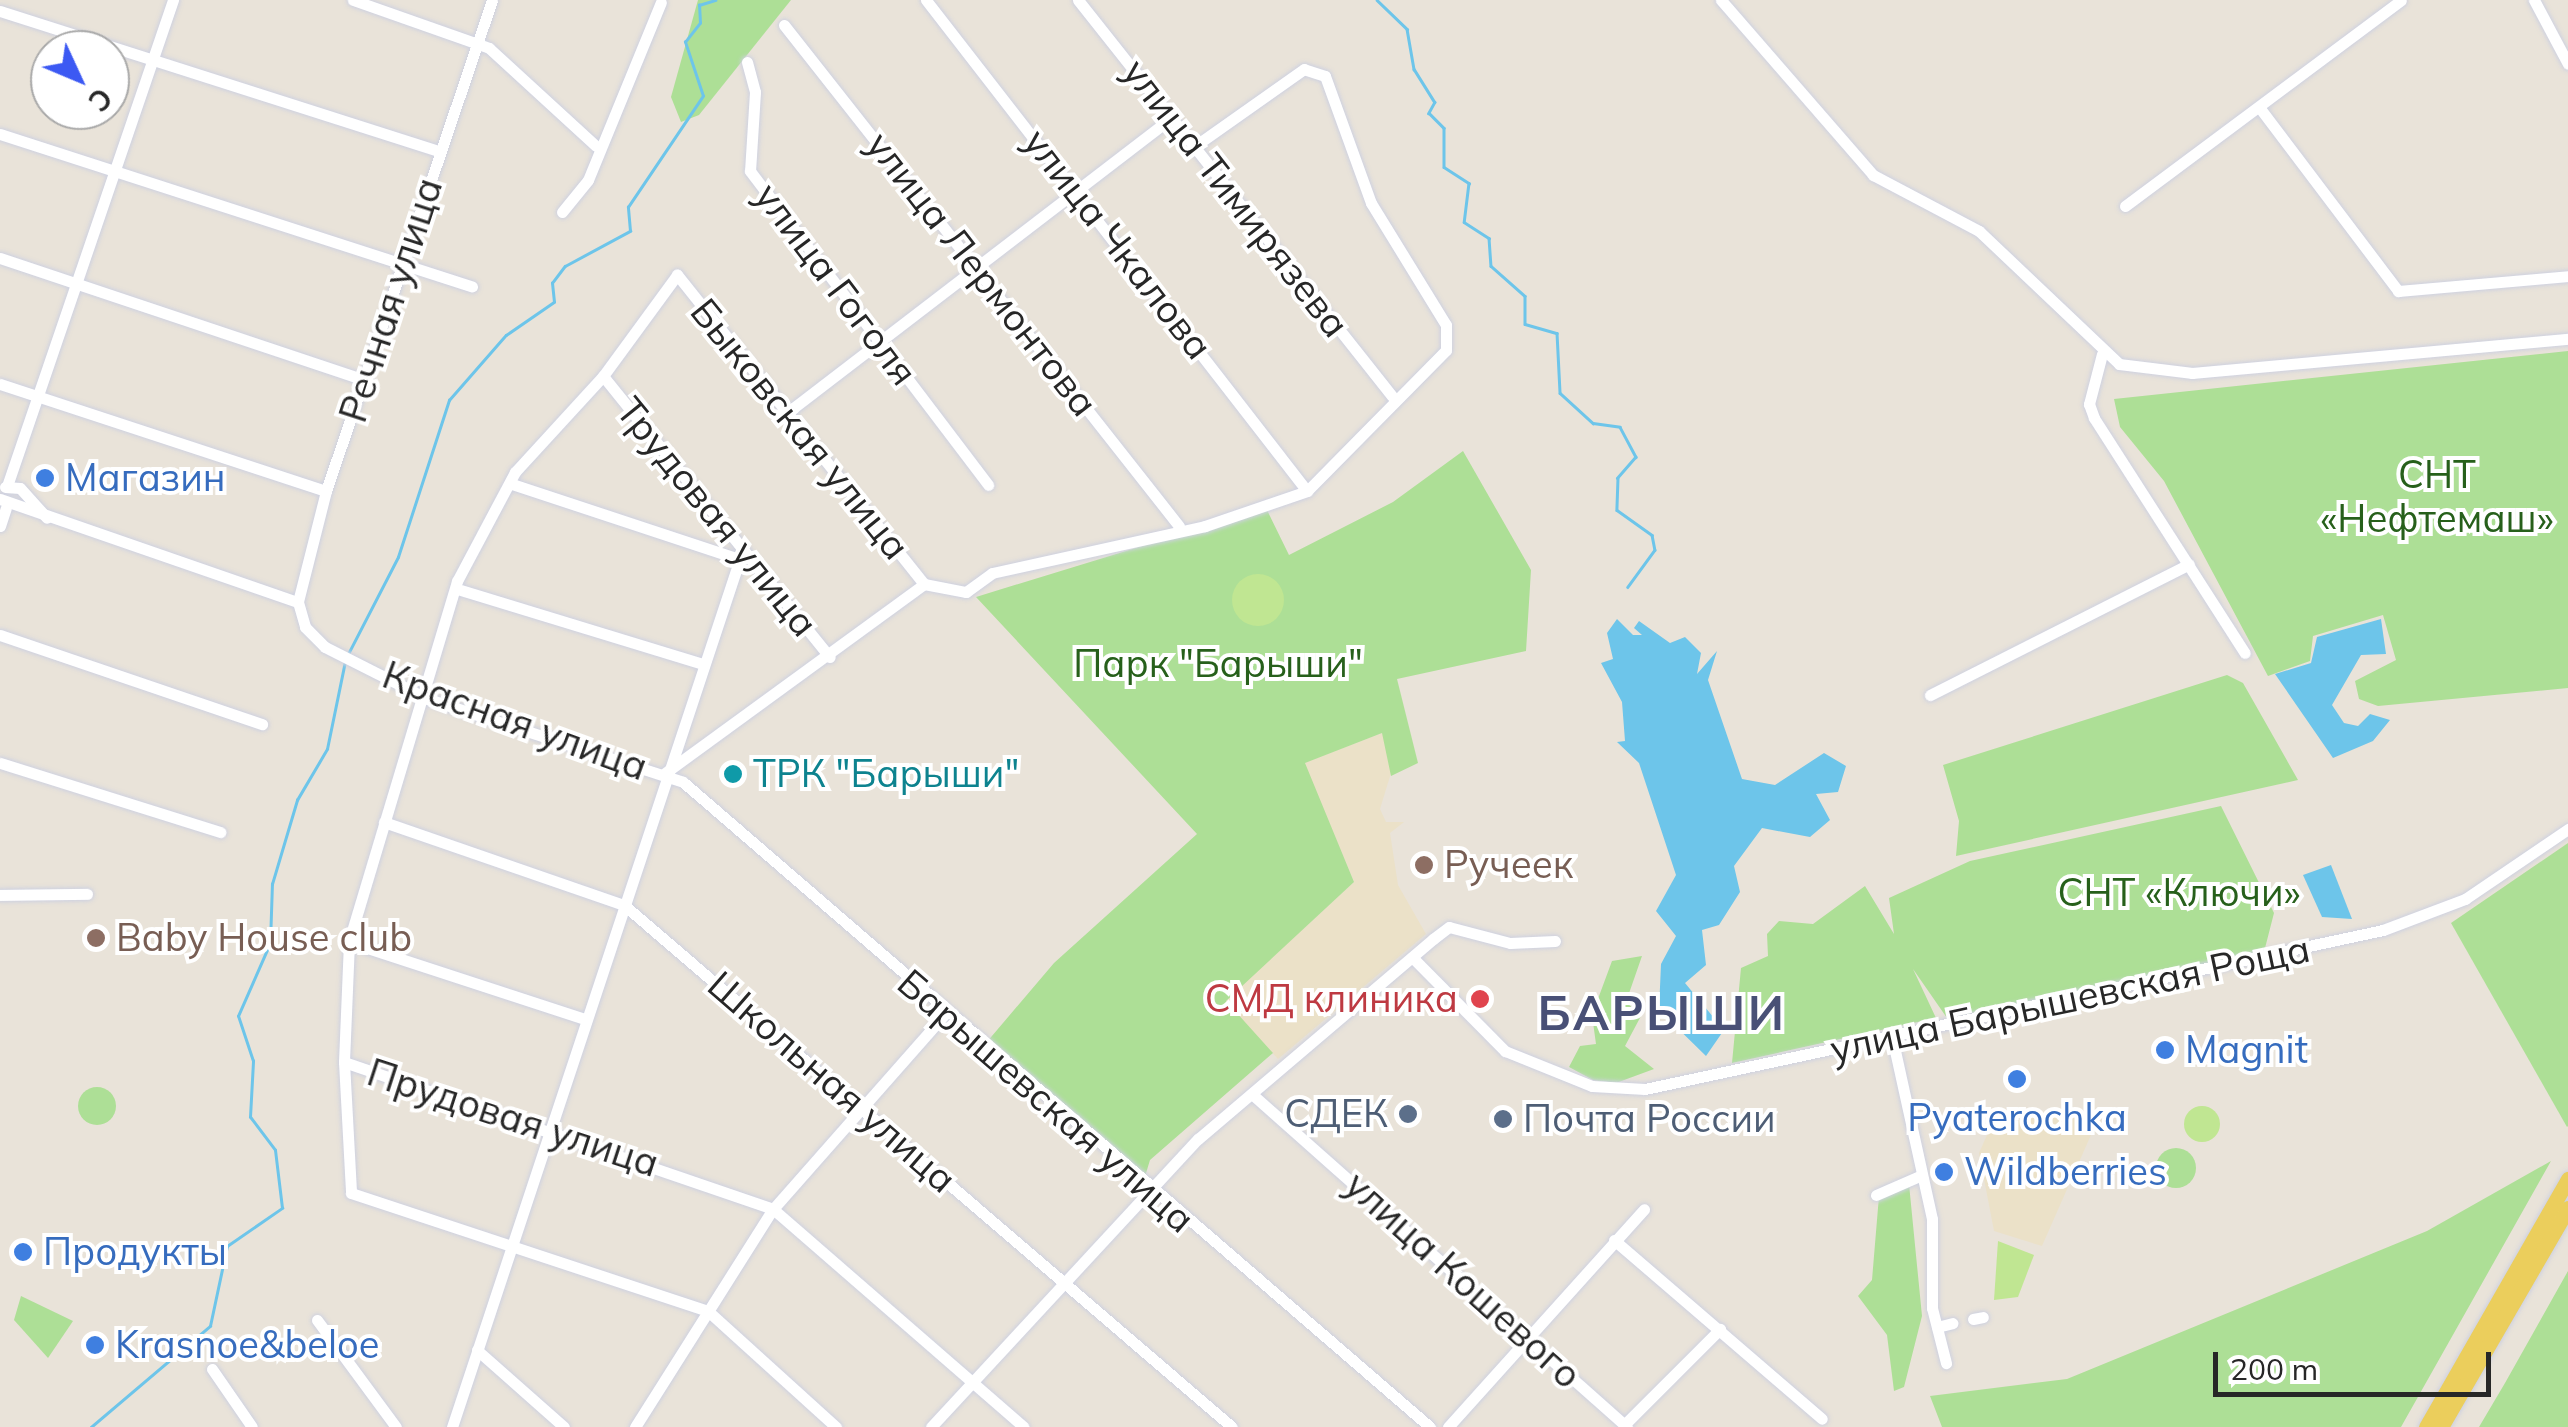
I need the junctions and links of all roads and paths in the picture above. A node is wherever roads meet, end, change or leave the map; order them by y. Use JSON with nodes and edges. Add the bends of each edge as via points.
{"nodes":[{"id":1,"x":173,"y":0,"type":"edge"},
{"id":2,"x":353,"y":0,"type":"edge"},
{"id":3,"x":492,"y":0,"type":"edge"},
{"id":4,"x":926,"y":0,"type":"edge"},
{"id":5,"x":1078,"y":0,"type":"edge"},
{"id":6,"x":1721,"y":0,"type":"edge"},
{"id":7,"x":2401,"y":0,"type":"edge"},
{"id":8,"x":2534,"y":0,"type":"edge"},
{"id":9,"x":662,"y":2,"type":"edge"},
{"id":10,"x":0,"y":11,"type":"edge"},
{"id":11,"x":784,"y":25,"type":"dead end"},
{"id":12,"x":479,"y":46,"type":"junction"},
{"id":13,"x":153,"y":61,"type":"junction"},
{"id":14,"x":747,"y":62,"type":"dead end"},
{"id":15,"x":2568,"y":64,"type":"edge"},
{"id":16,"x":2260,"y":107,"type":"junction"},
{"id":17,"x":1173,"y":117,"type":"junction"},
{"id":18,"x":0,"y":134,"type":"edge"},
{"id":19,"x":596,"y":146,"type":"junction"},
{"id":20,"x":1195,"y":146,"type":"junction"},
{"id":21,"x":439,"y":152,"type":"junction"},
{"id":22,"x":115,"y":171,"type":"junction"},
{"id":23,"x":1080,"y":190,"type":"junction"},
{"id":24,"x":2125,"y":206,"type":"dead end"},
{"id":25,"x":562,"y":212,"type":"dead end"},
{"id":26,"x":0,"y":258,"type":"edge"},
{"id":27,"x":408,"y":262,"type":"junction"},
{"id":28,"x":980,"y":268,"type":"junction"},
{"id":29,"x":676,"y":275,"type":"joint"},
{"id":30,"x":2568,"y":276,"type":"edge"},
{"id":31,"x":78,"y":284,"type":"junction"},
{"id":32,"x":472,"y":286,"type":"dead end"},
{"id":33,"x":2568,"y":338,"type":"edge"},
{"id":34,"x":878,"y":340,"type":"junction"},
{"id":35,"x":2102,"y":354,"type":"junction"},
{"id":36,"x":604,"y":376,"type":"junction"},
{"id":37,"x":367,"y":382,"type":"junction"},
{"id":38,"x":0,"y":384,"type":"edge"},
{"id":39,"x":1392,"y":396,"type":"junction"},
{"id":40,"x":40,"y":397,"type":"junction"},
{"id":41,"x":788,"y":412,"type":"junction"},
{"id":42,"x":512,"y":484,"type":"junction"},
{"id":43,"x":988,"y":485,"type":"dead end"},
{"id":44,"x":326,"y":491,"type":"junction"},
{"id":45,"x":1306,"y":492,"type":"junction"},
{"id":46,"x":9,"y":497,"type":"edge"},
{"id":47,"x":50,"y":521,"type":"junction"},
{"id":48,"x":0,"y":526,"type":"edge"},
{"id":49,"x":1179,"y":526,"type":"junction"},
{"id":50,"x":741,"y":554,"type":"junction"},
{"id":51,"x":2189,"y":564,"type":"junction"},
{"id":52,"x":924,"y":584,"type":"junction"},
{"id":53,"x":461,"y":590,"type":"junction"},
{"id":54,"x":298,"y":602,"type":"junction"},
{"id":55,"x":0,"y":635,"type":"edge"},
{"id":56,"x":2245,"y":653,"type":"dead end"},
{"id":57,"x":830,"y":657,"type":"junction"},
{"id":58,"x":700,"y":663,"type":"junction"},
{"id":59,"x":1930,"y":695,"type":"dead end"},
{"id":60,"x":428,"y":699,"type":"junction"},
{"id":61,"x":262,"y":724,"type":"dead end"},
{"id":62,"x":0,"y":763,"type":"edge"},
{"id":63,"x":665,"y":773,"type":"junction"},
{"id":64,"x":384,"y":822,"type":"junction"},
{"id":65,"x":2568,"y":828,"type":"edge"},
{"id":66,"x":220,"y":832,"type":"dead end"},
{"id":67,"x":0,"y":894,"type":"edge"},
{"id":68,"x":87,"y":894,"type":"dead end"},
{"id":69,"x":624,"y":905,"type":"junction"},
{"id":70,"x":349,"y":942,"type":"junction"},
{"id":71,"x":1555,"y":942,"type":"dead end"},
{"id":72,"x":1413,"y":958,"type":"junction"},
{"id":73,"x":945,"y":1014,"type":"junction"},
{"id":74,"x":585,"y":1019,"type":"junction"},
{"id":75,"x":1892,"y":1037,"type":"junction"},
{"id":76,"x":344,"y":1062,"type":"junction"},
{"id":77,"x":1253,"y":1095,"type":"junction"},
{"id":78,"x":862,"y":1106,"type":"junction"},
{"id":79,"x":550,"y":1128,"type":"junction"},
{"id":80,"x":1922,"y":1175,"type":"junction"},
{"id":81,"x":2568,"y":1179,"type":"edge"},
{"id":82,"x":1148,"y":1191,"type":"junction"},
{"id":83,"x":1876,"y":1195,"type":"dead end"},
{"id":84,"x":2568,"y":1208,"type":"edge"},
{"id":85,"x":773,"y":1209,"type":"junction"},
{"id":86,"x":1644,"y":1209,"type":"dead end"},
{"id":87,"x":1614,"y":1240,"type":"junction"},
{"id":88,"x":511,"y":1244,"type":"junction"},
{"id":89,"x":1063,"y":1281,"type":"junction"},
{"id":90,"x":708,"y":1311,"type":"junction"},
{"id":91,"x":317,"y":1320,"type":"dead end"},
{"id":92,"x":1953,"y":1324,"type":"dead end"},
{"id":93,"x":1937,"y":1327,"type":"junction"},
{"id":94,"x":1720,"y":1329,"type":"junction"},
{"id":95,"x":1526,"y":1336,"type":"junction"},
{"id":96,"x":477,"y":1350,"type":"junction"},
{"id":97,"x":1946,"y":1363,"type":"dead end"},
{"id":98,"x":212,"y":1369,"type":"dead end"},
{"id":99,"x":972,"y":1383,"type":"junction"},
{"id":100,"x":1822,"y":1420,"type":"dead end"},
{"id":101,"x":1626,"y":1426,"type":"edge"},
{"id":102,"x":252,"y":1427,"type":"edge"},
{"id":103,"x":396,"y":1427,"type":"edge"},
{"id":104,"x":452,"y":1427,"type":"edge"},
{"id":105,"x":564,"y":1427,"type":"edge"},
{"id":106,"x":635,"y":1427,"type":"edge"},
{"id":107,"x":836,"y":1427,"type":"edge"},
{"id":108,"x":931,"y":1427,"type":"edge"},
{"id":109,"x":1024,"y":1427,"type":"edge"},
{"id":110,"x":1232,"y":1427,"type":"edge"},
{"id":111,"x":1430,"y":1427,"type":"edge"},
{"id":112,"x":1448,"y":1427,"type":"edge"},
{"id":113,"x":2426,"y":1427,"type":"edge"},
{"id":114,"x":2441,"y":1427,"type":"edge"}],
"edges":[{"from":1,"to":13,"type":"street"},
{"from":2,"to":12,"type":"street"},
{"from":3,"to":12,"type":"street","name":"Речная улица"},
{"from":4,"to":23,"type":"street","name":"улица Чкалова"},
{"from":5,"to":17,"type":"street","name":"улица Тимирязева"},
{"from":6,"to":35,"type":"street","via":[[1873,175],[1979,230]]},
{"from":7,"to":16,"type":"street"},
{"from":8,"to":15,"type":"street"},
{"from":9,"to":19,"type":"street"},
{"from":10,"to":13,"type":"street"},
{"from":11,"to":28,"type":"street","name":"улица Лермонтова"},
{"from":12,"to":19,"type":"street"},
{"from":12,"to":21,"type":"street","name":"Речная улица"},
{"from":13,"to":21,"type":"street"},
{"from":13,"to":22,"type":"street"},
{"from":14,"to":34,"type":"street","name":"улица Гоголя","via":[[755,92],[750,171]]},
{"from":16,"to":24,"type":"street"},
{"from":16,"to":30,"type":"street","via":[[2398,291]]},
{"from":17,"to":20,"type":"street","name":"улица Тимирязева"},
{"from":17,"to":23,"type":"street"},
{"from":18,"to":22,"type":"street"},
{"from":19,"to":25,"type":"street","via":[[588,180]]},
{"from":20,"to":39,"type":"street","name":"улица Тимирязева"},
{"from":20,"to":39,"type":"street","via":[[1304,69],[1325,76],[1371,203],[1446,325],[1446,350]]},
{"from":21,"to":27,"type":"street","name":"Речная улица"},
{"from":22,"to":27,"type":"street"},
{"from":22,"to":31,"type":"street"},
{"from":23,"to":28,"type":"street"},
{"from":23,"to":45,"type":"street","name":"улица Чкалова"},
{"from":26,"to":31,"type":"street"},
{"from":27,"to":32,"type":"street"},
{"from":27,"to":37,"type":"street","name":"Речная улица"},
{"from":28,"to":34,"type":"street"},
{"from":28,"to":49,"type":"street","name":"улица Лермонтова"},
{"from":29,"to":36,"type":"street","name":"Прудовая улица"},
{"from":29,"to":41,"type":"street","name":"Быковская улица"},
{"from":31,"to":37,"type":"street"},
{"from":31,"to":40,"type":"street"},
{"from":33,"to":35,"type":"street","via":[[2176,374]]},
{"from":34,"to":41,"type":"street"},
{"from":34,"to":43,"type":"street","name":"улица Гоголя"},
{"from":35,"to":51,"type":"street","via":[[2089,404],[2094,418]]},
{"from":36,"to":42,"type":"street","name":"Прудовая улица"},
{"from":36,"to":50,"type":"street","name":"Трудовая улица"},
{"from":37,"to":44,"type":"street","name":"Речная улица"},
{"from":38,"to":40,"type":"street"},
{"from":39,"to":45,"type":"street"},
{"from":40,"to":44,"type":"street"},
{"from":40,"to":46,"type":"street"},
{"from":41,"to":52,"type":"street","name":"Быковская улица"},
{"from":42,"to":50,"type":"street"},
{"from":42,"to":53,"type":"street","name":"Прудовая улица","via":[[482,525]]},
{"from":44,"to":54,"type":"street","name":"Речная улица"},
{"from":45,"to":49,"type":"street"},
{"from":46,"to":47,"type":"street"},
{"from":46,"to":47,"type":"street"},
{"from":46,"to":48,"type":"street"},
{"from":47,"to":54,"type":"street"},
{"from":49,"to":52,"type":"street","via":[[992,574],[966,592]]},
{"from":50,"to":57,"type":"street","name":"Трудовая улица"},
{"from":50,"to":58,"type":"street"},
{"from":51,"to":56,"type":"street"},
{"from":51,"to":59,"type":"street"},
{"from":52,"to":57,"type":"street"},
{"from":53,"to":58,"type":"street"},
{"from":53,"to":60,"type":"street","name":"Прудовая улица"},
{"from":54,"to":60,"type":"street","name":"Красная улица","via":[[305,627],[335,652]]},
{"from":55,"to":61,"type":"street"},
{"from":57,"to":63,"type":"street"},
{"from":58,"to":63,"type":"street"},
{"from":60,"to":63,"type":"street","name":"Красная улица"},
{"from":60,"to":64,"type":"street","name":"Прудовая улица"},
{"from":62,"to":66,"type":"street"},
{"from":63,"to":69,"type":"street"},
{"from":63,"to":73,"type":"street","name":"Барышевская улица"},
{"from":64,"to":69,"type":"street","name":"Школьная улица"},
{"from":64,"to":70,"type":"street","name":"Прудовая улица"},
{"from":65,"to":75,"type":"street","name":"улица Барышевская Роща","via":[[2465,899],[2383,930]]},
{"from":67,"to":68,"type":"street"},
{"from":69,"to":74,"type":"street"},
{"from":69,"to":78,"type":"street","name":"Школьная улица"},
{"from":70,"to":74,"type":"street"},
{"from":70,"to":76,"type":"street","name":"Прудовая улица"},
{"from":71,"to":72,"type":"street","via":[[1510,943],[1450,927]]},
{"from":72,"to":75,"type":"street","name":"улица Барышевская Роща","via":[[1505,1051],[1622,1090]]},
{"from":72,"to":77,"type":"street"},
{"from":73,"to":78,"type":"street"},
{"from":73,"to":82,"type":"street","name":"Барышевская улица"},
{"from":74,"to":79,"type":"street"},
{"from":75,"to":80,"type":"street"},
{"from":76,"to":79,"type":"street","name":"Прудовая улица"},
{"from":76,"to":88,"type":"street","via":[[352,1192]]},
{"from":77,"to":82,"type":"street"},
{"from":77,"to":95,"type":"street","name":"улица Кошевого"},
{"from":78,"to":85,"type":"street"},
{"from":78,"to":89,"type":"street","name":"Школьная улица"},
{"from":79,"to":85,"type":"street","name":"Прудовая улица"},
{"from":79,"to":88,"type":"street"},
{"from":80,"to":83,"type":"street"},
{"from":80,"to":93,"type":"street"},
{"from":81,"to":113,"type":"main road"},
{"from":82,"to":89,"type":"street"},
{"from":82,"to":111,"type":"street","name":"Барышевская улица"},
{"from":84,"to":114,"type":"main road"},
{"from":85,"to":90,"type":"street"},
{"from":85,"to":99,"type":"street","name":"Прудовая улица"},
{"from":86,"to":87,"type":"street"},
{"from":87,"to":94,"type":"street"},
{"from":87,"to":95,"type":"street"},
{"from":88,"to":90,"type":"street"},
{"from":88,"to":96,"type":"street"},
{"from":89,"to":99,"type":"street"},
{"from":89,"to":110,"type":"street","name":"Школьная улица"},
{"from":90,"to":106,"type":"street"},
{"from":90,"to":107,"type":"street"},
{"from":91,"to":103,"type":"street"},
{"from":92,"to":93,"type":"street"},
{"from":93,"to":97,"type":"street"},
{"from":94,"to":100,"type":"street"},
{"from":94,"to":101,"type":"street"},
{"from":95,"to":101,"type":"street","name":"улица Кошевого"},
{"from":95,"to":112,"type":"street"},
{"from":96,"to":104,"type":"street"},
{"from":96,"to":105,"type":"street"},
{"from":98,"to":102,"type":"street"},
{"from":99,"to":108,"type":"street"},
{"from":99,"to":109,"type":"street","name":"Прудовая улица"}]}
